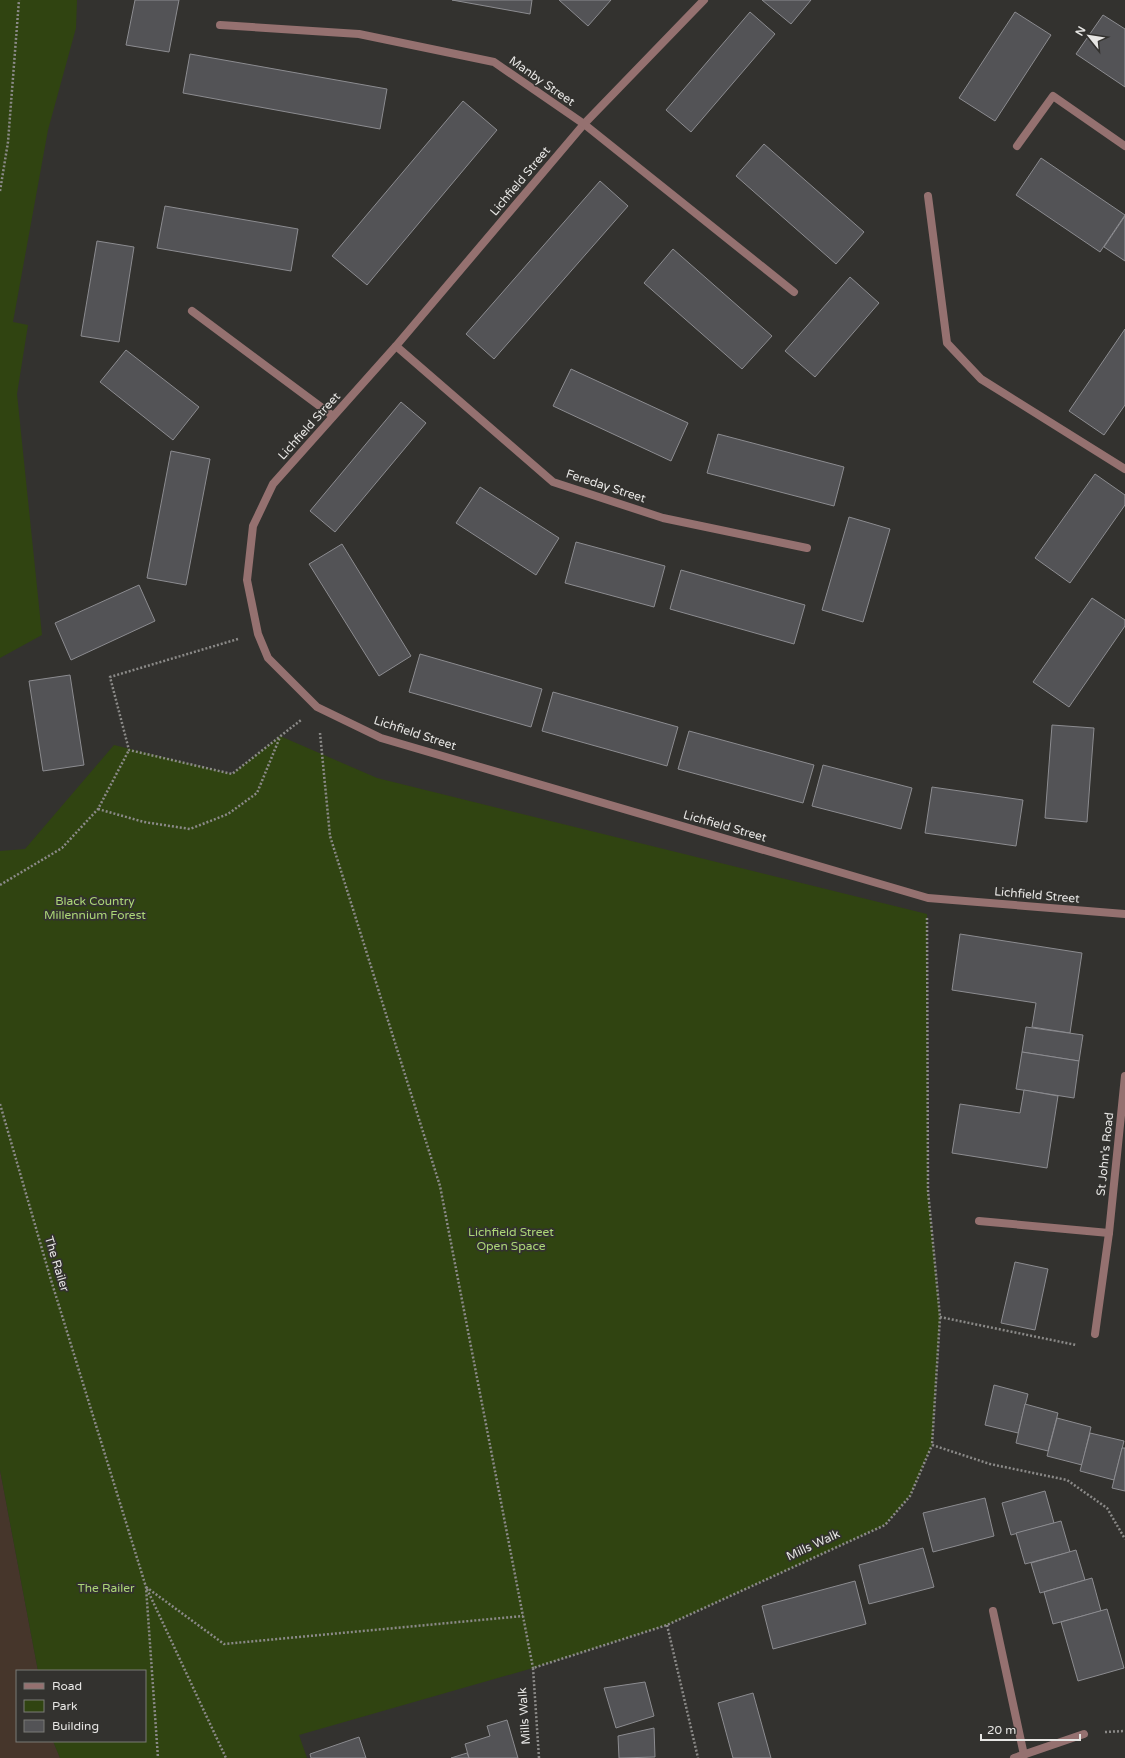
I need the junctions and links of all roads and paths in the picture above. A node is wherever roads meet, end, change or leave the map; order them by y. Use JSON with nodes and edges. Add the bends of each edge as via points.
{"nodes":[{"id":1,"x":19,"y":0,"type":"edge"},
{"id":2,"x":704,"y":0,"type":"edge"},
{"id":3,"x":220,"y":25,"type":"dead end"},
{"id":4,"x":584,"y":124,"type":"junction"},
{"id":5,"x":1017,"y":146,"type":"dead end"},
{"id":6,"x":1125,"y":146,"type":"edge"},
{"id":7,"x":0,"y":191,"type":"edge"},
{"id":8,"x":928,"y":196,"type":"dead end"},
{"id":9,"x":794,"y":292,"type":"dead end"},
{"id":10,"x":192,"y":311,"type":"dead end"},
{"id":11,"x":396,"y":346,"type":"junction"},
{"id":12,"x":334,"y":416,"type":"junction"},
{"id":13,"x":1125,"y":469,"type":"edge"},
{"id":14,"x":807,"y":548,"type":"dead end"},
{"id":15,"x":258,"y":634,"type":"junction"},
{"id":16,"x":317,"y":708,"type":"junction"},
{"id":17,"x":280,"y":736,"type":"junction"},
{"id":18,"x":130,"y":750,"type":"junction"},
{"id":19,"x":98,"y":809,"type":"junction"},
{"id":20,"x":0,"y":885,"type":"edge"},
{"id":21,"x":928,"y":898,"type":"junction"},
{"id":22,"x":1125,"y":914,"type":"edge"},
{"id":23,"x":1125,"y":1076,"type":"edge"},
{"id":24,"x":0,"y":1104,"type":"edge"},
{"id":25,"x":979,"y":1222,"type":"dead end"},
{"id":26,"x":1109,"y":1233,"type":"junction"},
{"id":27,"x":940,"y":1317,"type":"junction"},
{"id":28,"x":1095,"y":1334,"type":"joint"},
{"id":29,"x":932,"y":1445,"type":"junction"},
{"id":30,"x":1125,"y":1539,"type":"edge"},
{"id":31,"x":146,"y":1587,"type":"junction"},
{"id":32,"x":993,"y":1611,"type":"dead end"},
{"id":33,"x":523,"y":1616,"type":"junction"},
{"id":34,"x":667,"y":1625,"type":"junction"},
{"id":35,"x":533,"y":1668,"type":"junction"},
{"id":36,"x":1084,"y":1734,"type":"dead end"},
{"id":37,"x":1024,"y":1755,"type":"junction"},
{"id":38,"x":158,"y":1758,"type":"edge"},
{"id":39,"x":226,"y":1758,"type":"edge"},
{"id":40,"x":539,"y":1758,"type":"edge"},
{"id":41,"x":698,"y":1758,"type":"edge"},
{"id":42,"x":1014,"y":1758,"type":"edge"}],
"edges":[{"from":1,"to":7,"type":"path","via":[[8,142]]},
{"from":2,"to":4,"type":"street","name":"Lichfield Street"},
{"from":3,"to":4,"type":"street","name":"Manby Street","via":[[359,34],[494,62]]},
{"from":4,"to":9,"type":"street","name":"Manby Street"},
{"from":4,"to":11,"type":"street","name":"Lichfield Street"},
{"from":5,"to":6,"type":"street","via":[[1053,96]]},
{"from":8,"to":13,"type":"street","via":[[947,343],[981,378]]},
{"from":10,"to":12,"type":"street"},
{"from":11,"to":12,"type":"street","name":"Lichfield Street"},
{"from":11,"to":14,"type":"street","name":"Fereday Street","via":[[553,482],[663,518]]},
{"from":12,"to":15,"type":"street","name":"Lichfield Street","via":[[273,484],[253,526],[247,580]]},
{"from":15,"to":16,"type":"street","name":"Lichfield Street","via":[[268,658]]},
{"from":15,"to":18,"type":"path","via":[[110,677]]},
{"from":16,"to":17,"type":"path"},
{"from":16,"to":21,"type":"street","name":"Lichfield Street","via":[[381,738]]},
{"from":16,"to":33,"type":"path","via":[[330,836],[440,1186]]},
{"from":17,"to":18,"type":"path","via":[[232,774]]},
{"from":17,"to":19,"type":"path","via":[[257,793],[228,814],[190,828],[144,822]]},
{"from":18,"to":19,"type":"path"},
{"from":19,"to":20,"type":"path","via":[[62,848]]},
{"from":21,"to":22,"type":"street","name":"Lichfield Street"},
{"from":21,"to":27,"type":"path","name":"Mills Walk","via":[[928,1190]]},
{"from":23,"to":26,"type":"street","name":"St John's Road"},
{"from":24,"to":31,"type":"path","name":"The Railer"},
{"from":25,"to":26,"type":"street"},
{"from":26,"to":28,"type":"street","name":"St John's Road"},
{"from":27,"to":28,"type":"path","via":[[1088,1347]]},
{"from":27,"to":29,"type":"path","name":"Mills Walk"},
{"from":29,"to":30,"type":"path","via":[[990,1464],[1067,1480],[1107,1508]]},
{"from":29,"to":34,"type":"path","name":"Mills Walk","via":[[910,1496],[885,1525]]},
{"from":31,"to":33,"type":"path","via":[[224,1644]]},
{"from":31,"to":38,"type":"path","name":"The Railer"},
{"from":31,"to":39,"type":"path"},
{"from":32,"to":37,"type":"street"},
{"from":33,"to":35,"type":"path"},
{"from":34,"to":35,"type":"path","name":"Mills Walk"},
{"from":34,"to":41,"type":"path"},
{"from":35,"to":40,"type":"path","name":"Mills Walk"},
{"from":36,"to":37,"type":"street"},
{"from":37,"to":42,"type":"street"}]}
